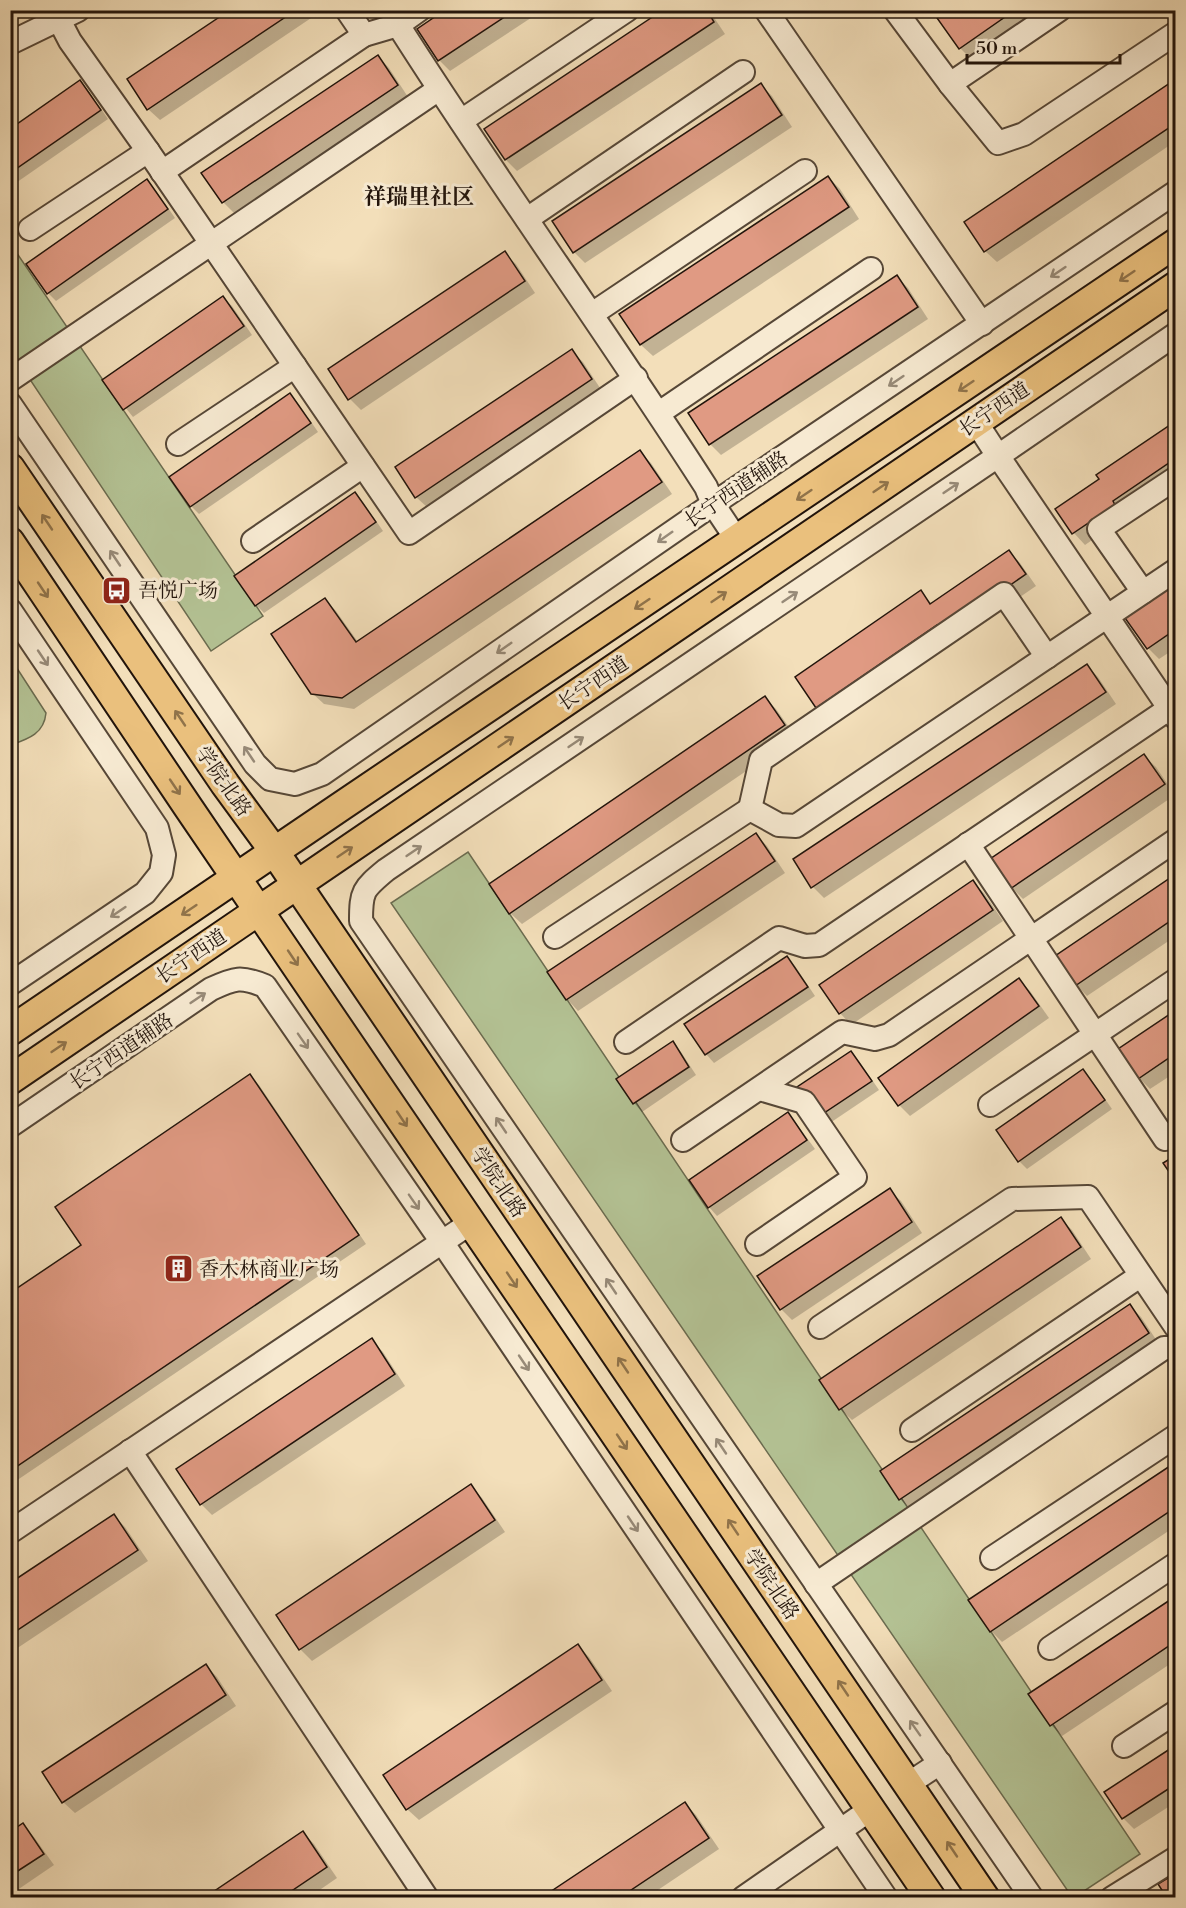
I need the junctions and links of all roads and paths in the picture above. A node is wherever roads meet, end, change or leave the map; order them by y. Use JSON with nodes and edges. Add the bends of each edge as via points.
{"nodes":[{"id":1,"x":347,"y":10,"type":"edge"},
{"id":2,"x":419,"y":10,"type":"edge"},
{"id":3,"x":627,"y":10,"type":"edge"},
{"id":4,"x":766,"y":10,"type":"edge"},
{"id":5,"x":895,"y":10,"type":"edge"},
{"id":6,"x":1059,"y":10,"type":"edge"},
{"id":7,"x":68,"y":15,"type":"edge"},
{"id":8,"x":398,"y":25,"type":"junction"},
{"id":9,"x":1176,"y":33,"type":"edge"},
{"id":10,"x":364,"y":34,"type":"junction"},
{"id":11,"x":10,"y":43,"type":"edge"},
{"id":12,"x":743,"y":72,"type":"dead end"},
{"id":13,"x":950,"y":84,"type":"junction"},
{"id":14,"x":439,"y":89,"type":"junction"},
{"id":15,"x":461,"y":122,"type":"junction"},
{"id":16,"x":148,"y":151,"type":"junction"},
{"id":17,"x":805,"y":171,"type":"dead end"},
{"id":18,"x":162,"y":172,"type":"junction"},
{"id":19,"x":1176,"y":192,"type":"edge"},
{"id":20,"x":527,"y":219,"type":"junction"},
{"id":21,"x":30,"y":229,"type":"dead end"},
{"id":22,"x":1176,"y":243,"type":"edge"},
{"id":23,"x":211,"y":244,"type":"junction"},
{"id":24,"x":871,"y":269,"type":"dead end"},
{"id":25,"x":1176,"y":286,"type":"edge"},
{"id":26,"x":592,"y":314,"type":"junction"},
{"id":27,"x":982,"y":324,"type":"junction"},
{"id":28,"x":1176,"y":334,"type":"edge"},
{"id":29,"x":295,"y":366,"type":"junction"},
{"id":30,"x":636,"y":378,"type":"junction"},
{"id":31,"x":10,"y":380,"type":"edge"},
{"id":32,"x":10,"y":404,"type":"edge"},
{"id":33,"x":659,"y":413,"type":"junction"},
{"id":34,"x":976,"y":422,"type":"junction"},
{"id":35,"x":178,"y":444,"type":"dead end"},
{"id":36,"x":998,"y":456,"type":"junction"},
{"id":37,"x":363,"y":466,"type":"junction"},
{"id":38,"x":10,"y":468,"type":"edge"},
{"id":39,"x":1176,"y":478,"type":"edge"},
{"id":40,"x":713,"y":504,"type":"junction"},
{"id":41,"x":737,"y":540,"type":"junction"},
{"id":42,"x":253,"y":541,"type":"dead end"},
{"id":43,"x":10,"y":542,"type":"edge"},
{"id":44,"x":1176,"y":570,"type":"edge"},
{"id":45,"x":1143,"y":592,"type":"junction"},
{"id":46,"x":10,"y":610,"type":"edge"},
{"id":47,"x":1107,"y":616,"type":"junction"},
{"id":48,"x":1047,"y":657,"type":"junction"},
{"id":49,"x":1173,"y":710,"type":"edge"},
{"id":50,"x":750,"y":809,"type":"junction"},
{"id":51,"x":1176,"y":840,"type":"edge"},
{"id":52,"x":968,"y":844,"type":"junction"},
{"id":53,"x":274,"y":851,"type":"junction"},
{"id":54,"x":237,"y":877,"type":"junction"},
{"id":55,"x":296,"y":884,"type":"junction"},
{"id":56,"x":260,"y":910,"type":"junction"},
{"id":57,"x":555,"y":937,"type":"dead end"},
{"id":58,"x":1030,"y":938,"type":"junction"},
{"id":59,"x":1176,"y":980,"type":"edge"},
{"id":60,"x":10,"y":984,"type":"edge"},
{"id":61,"x":10,"y":1032,"type":"edge"},
{"id":62,"x":1095,"y":1034,"type":"junction"},
{"id":63,"x":626,"y":1042,"type":"dead end"},
{"id":64,"x":10,"y":1080,"type":"edge"},
{"id":65,"x":760,"y":1089,"type":"junction"},
{"id":66,"x":990,"y":1105,"type":"dead end"},
{"id":67,"x":10,"y":1126,"type":"edge"},
{"id":68,"x":1176,"y":1131,"type":"edge"},
{"id":69,"x":683,"y":1140,"type":"dead end"},
{"id":70,"x":472,"y":1222,"type":"junction"},
{"id":71,"x":442,"y":1242,"type":"junction"},
{"id":72,"x":757,"y":1244,"type":"dead end"},
{"id":73,"x":1140,"y":1276,"type":"junction"},
{"id":74,"x":820,"y":1327,"type":"dead end"},
{"id":75,"x":1176,"y":1327,"type":"edge"},
{"id":76,"x":1176,"y":1348,"type":"edge"},
{"id":77,"x":912,"y":1430,"type":"dead end"},
{"id":78,"x":1176,"y":1436,"type":"edge"},
{"id":79,"x":130,"y":1451,"type":"junction"},
{"id":80,"x":10,"y":1532,"type":"edge"},
{"id":81,"x":993,"y":1558,"type":"dead end"},
{"id":82,"x":1176,"y":1564,"type":"edge"},
{"id":83,"x":816,"y":1584,"type":"junction"},
{"id":84,"x":1050,"y":1648,"type":"dead end"},
{"id":85,"x":1176,"y":1712,"type":"edge"},
{"id":86,"x":1124,"y":1746,"type":"dead end"},
{"id":87,"x":940,"y":1763,"type":"junction"},
{"id":88,"x":908,"y":1784,"type":"junction"},
{"id":89,"x":871,"y":1809,"type":"junction"},
{"id":90,"x":841,"y":1830,"type":"junction"},
{"id":91,"x":1176,"y":1858,"type":"edge"},
{"id":92,"x":427,"y":1898,"type":"edge"},
{"id":93,"x":743,"y":1898,"type":"edge"},
{"id":94,"x":886,"y":1898,"type":"edge"},
{"id":95,"x":931,"y":1898,"type":"edge"},
{"id":96,"x":985,"y":1898,"type":"edge"},
{"id":97,"x":1032,"y":1898,"type":"edge"},
{"id":98,"x":1112,"y":1898,"type":"edge"}],
"edges":[{"from":1,"to":10,"type":"street"},
{"from":2,"to":8,"type":"street"},
{"from":3,"to":15,"type":"street"},
{"from":4,"to":27,"type":"street"},
{"from":5,"to":13,"type":"street"},
{"from":6,"to":13,"type":"street"},
{"from":7,"to":11,"type":"street"},
{"from":7,"to":16,"type":"street","via":[[70,41]]},
{"from":8,"to":10,"type":"street"},
{"from":8,"to":14,"type":"street"},
{"from":9,"to":13,"type":"street","via":[[1024,134],[998,143]]},
{"from":10,"to":18,"type":"street"},
{"from":12,"to":20,"type":"street"},
{"from":14,"to":15,"type":"street"},
{"from":14,"to":23,"type":"street"},
{"from":15,"to":20,"type":"street"},
{"from":16,"to":18,"type":"street"},
{"from":16,"to":21,"type":"street"},
{"from":17,"to":26,"type":"street"},
{"from":18,"to":23,"type":"street"},
{"from":19,"to":27,"type":"street","name":"长宁西道辅路","one_way":true},
{"from":20,"to":26,"type":"street"},
{"from":22,"to":41,"type":"main road","name":"长宁西道","one_way":true},
{"from":23,"to":29,"type":"street"},
{"from":23,"to":31,"type":"street"},
{"from":24,"to":33,"type":"street"},
{"from":25,"to":34,"type":"main road","name":"长宁西道"},
{"from":26,"to":30,"type":"street"},
{"from":27,"to":40,"type":"street","name":"长宁西道辅路","one_way":true},
{"from":28,"to":36,"type":"street"},
{"from":29,"to":35,"type":"street"},
{"from":29,"to":37,"type":"street"},
{"from":30,"to":33,"type":"street"},
{"from":30,"to":37,"type":"street","via":[[409,533]]},
{"from":40,"to":32,"type":"street","name":"长宁西道辅路","one_way":true,"via":[[322,774],[295,784],[270,779],[255,764]]},
{"from":33,"to":40,"type":"street"},
{"from":34,"to":36,"type":"street"},
{"from":55,"to":34,"type":"main road","name":"长宁西道","one_way":true},
{"from":36,"to":47,"type":"street"},
{"from":83,"to":36,"type":"street","one_way":true,"via":[[361,921],[361,899],[367,886],[396,864]]},
{"from":37,"to":42,"type":"street"},
{"from":53,"to":38,"type":"main road","name":"学院北路","one_way":true},
{"from":39,"to":45,"type":"street","via":[[1099,529]]},
{"from":40,"to":41,"type":"street"},
{"from":41,"to":53,"type":"main road","name":"长宁西道","one_way":true},
{"from":43,"to":54,"type":"main road","one_way":true},
{"from":44,"to":45,"type":"street"},
{"from":45,"to":47,"type":"street"},
{"from":46,"to":60,"type":"street","one_way":true,"via":[[157,828],[164,855],[161,873],[145,893]]},
{"from":47,"to":48,"type":"street"},
{"from":47,"to":49,"type":"street"},
{"from":48,"to":50,"type":"street","via":[[796,826],[779,825]]},
{"from":48,"to":50,"type":"street","via":[[1004,594],[761,760]]},
{"from":49,"to":52,"type":"street"},
{"from":50,"to":57,"type":"street"},
{"from":51,"to":58,"type":"street"},
{"from":52,"to":58,"type":"street"},
{"from":52,"to":63,"type":"street","via":[[819,945],[805,946],[779,938]]},
{"from":53,"to":54,"type":"main road","name":"长宁西道"},
{"from":53,"to":55,"type":"main road","name":"学院北路"},
{"from":54,"to":56,"type":"main road"},
{"from":54,"to":61,"type":"main road","name":"长宁西道","one_way":true},
{"from":55,"to":56,"type":"main road","name":"长宁西道"},
{"from":88,"to":55,"type":"main road","name":"学院北路","one_way":true},
{"from":64,"to":56,"type":"main road","name":"长宁西道","one_way":true},
{"from":56,"to":70,"type":"main road","one_way":true},
{"from":58,"to":62,"type":"street"},
{"from":58,"to":65,"type":"street","via":[[889,1035],[875,1039],[842,1032]]},
{"from":59,"to":62,"type":"street"},
{"from":62,"to":66,"type":"street"},
{"from":62,"to":68,"type":"street","via":[[1165,1139]]},
{"from":65,"to":69,"type":"street"},
{"from":65,"to":72,"type":"street","via":[[804,1102],[855,1177]]},
{"from":67,"to":71,"type":"street","name":"长宁西道辅路","one_way":true,"via":[[212,989],[232,979],[247,979],[265,986]]},
{"from":70,"to":71,"type":"street"},
{"from":70,"to":89,"type":"main road","one_way":true},
{"from":71,"to":79,"type":"street"},
{"from":71,"to":90,"type":"street","one_way":true},
{"from":73,"to":74,"type":"street","via":[[1088,1197],[1012,1199]]},
{"from":73,"to":75,"type":"street"},
{"from":73,"to":77,"type":"street"},
{"from":76,"to":83,"type":"street","via":[[1164,1348]]},
{"from":78,"to":81,"type":"street"},
{"from":79,"to":80,"type":"street"},
{"from":79,"to":92,"type":"street"},
{"from":82,"to":84,"type":"street"},
{"from":87,"to":83,"type":"street","one_way":true},
{"from":85,"to":86,"type":"street"},
{"from":87,"to":88,"type":"street"},
{"from":87,"to":97,"type":"street"},
{"from":88,"to":89,"type":"main road"},
{"from":96,"to":88,"type":"main road","name":"学院北路","one_way":true},
{"from":89,"to":90,"type":"street"},
{"from":89,"to":95,"type":"main road"},
{"from":90,"to":93,"type":"street"},
{"from":90,"to":94,"type":"street"},
{"from":91,"to":98,"type":"street"}]}
